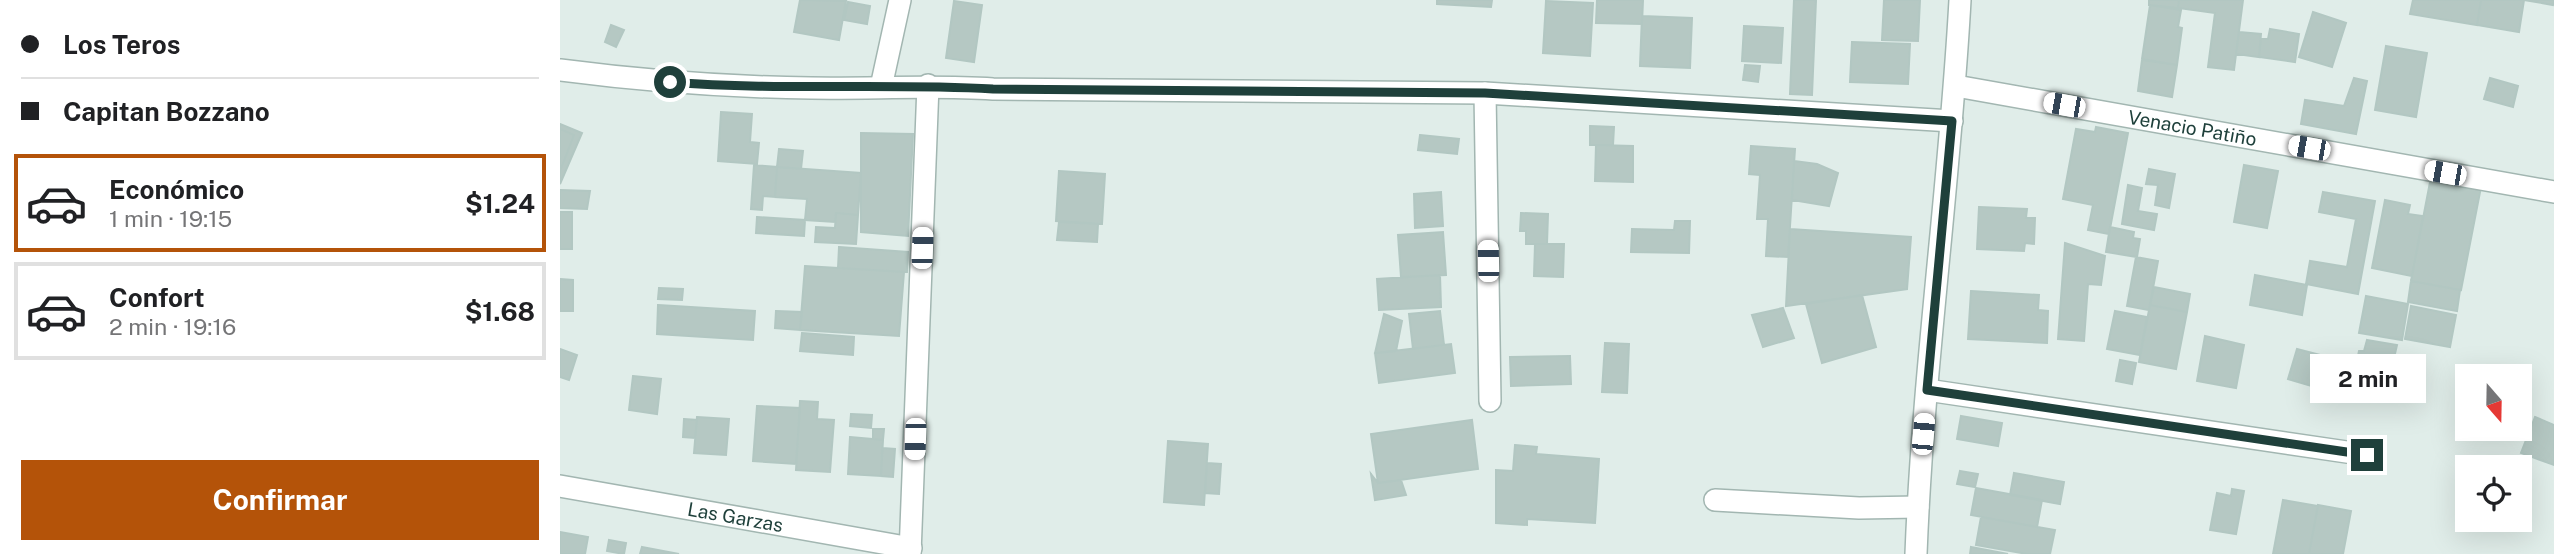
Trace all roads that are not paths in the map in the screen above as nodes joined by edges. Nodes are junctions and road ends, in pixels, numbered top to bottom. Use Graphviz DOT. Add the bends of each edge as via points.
graph roads {
  1 [pos="900,0"];
  2 [pos="1960,0"];
  3 [pos="560,70"];
  4 [pos="928,85"];
  5 [pos="1956,86"];
  6 [pos="881,87"];
  7 [pos="1485,93"];
  8 [pos="1952,121"];
  9 [pos="2554,192"];
  10 [pos="1927,390"];
  11 [pos="1490,401"];
  12 [pos="2367,455"];
  13 [pos="560,486"];
  14 [pos="1715,500"];
  15 [pos="1918,507"];
  16 [pos="910,551"];
  17 [pos="1916,554"];
  1 -- 6 [label="street"];
  2 -- 5 [label="street"];
  3 -- 6 [label="street" via="690,84"];
  4 -- 6 [label="street"];
  4 -- 7 [label="street"];
  4 -- 16 [label="street"];
  5 -- 8 [label="street"];
  5 -- 9 [label="street, Venacio Patiño"];
  7 -- 8 [label="street"];
  7 -- 11 [label="street"];
  8 -- 10 [label="street"];
  10 -- 12 [label="street"];
  10 -- 15 [label="street"];
  13 -- 16 [label="street, Las Garzas"];
  14 -- 15 [label="street"];
  15 -- 17 [label="street"];
}
